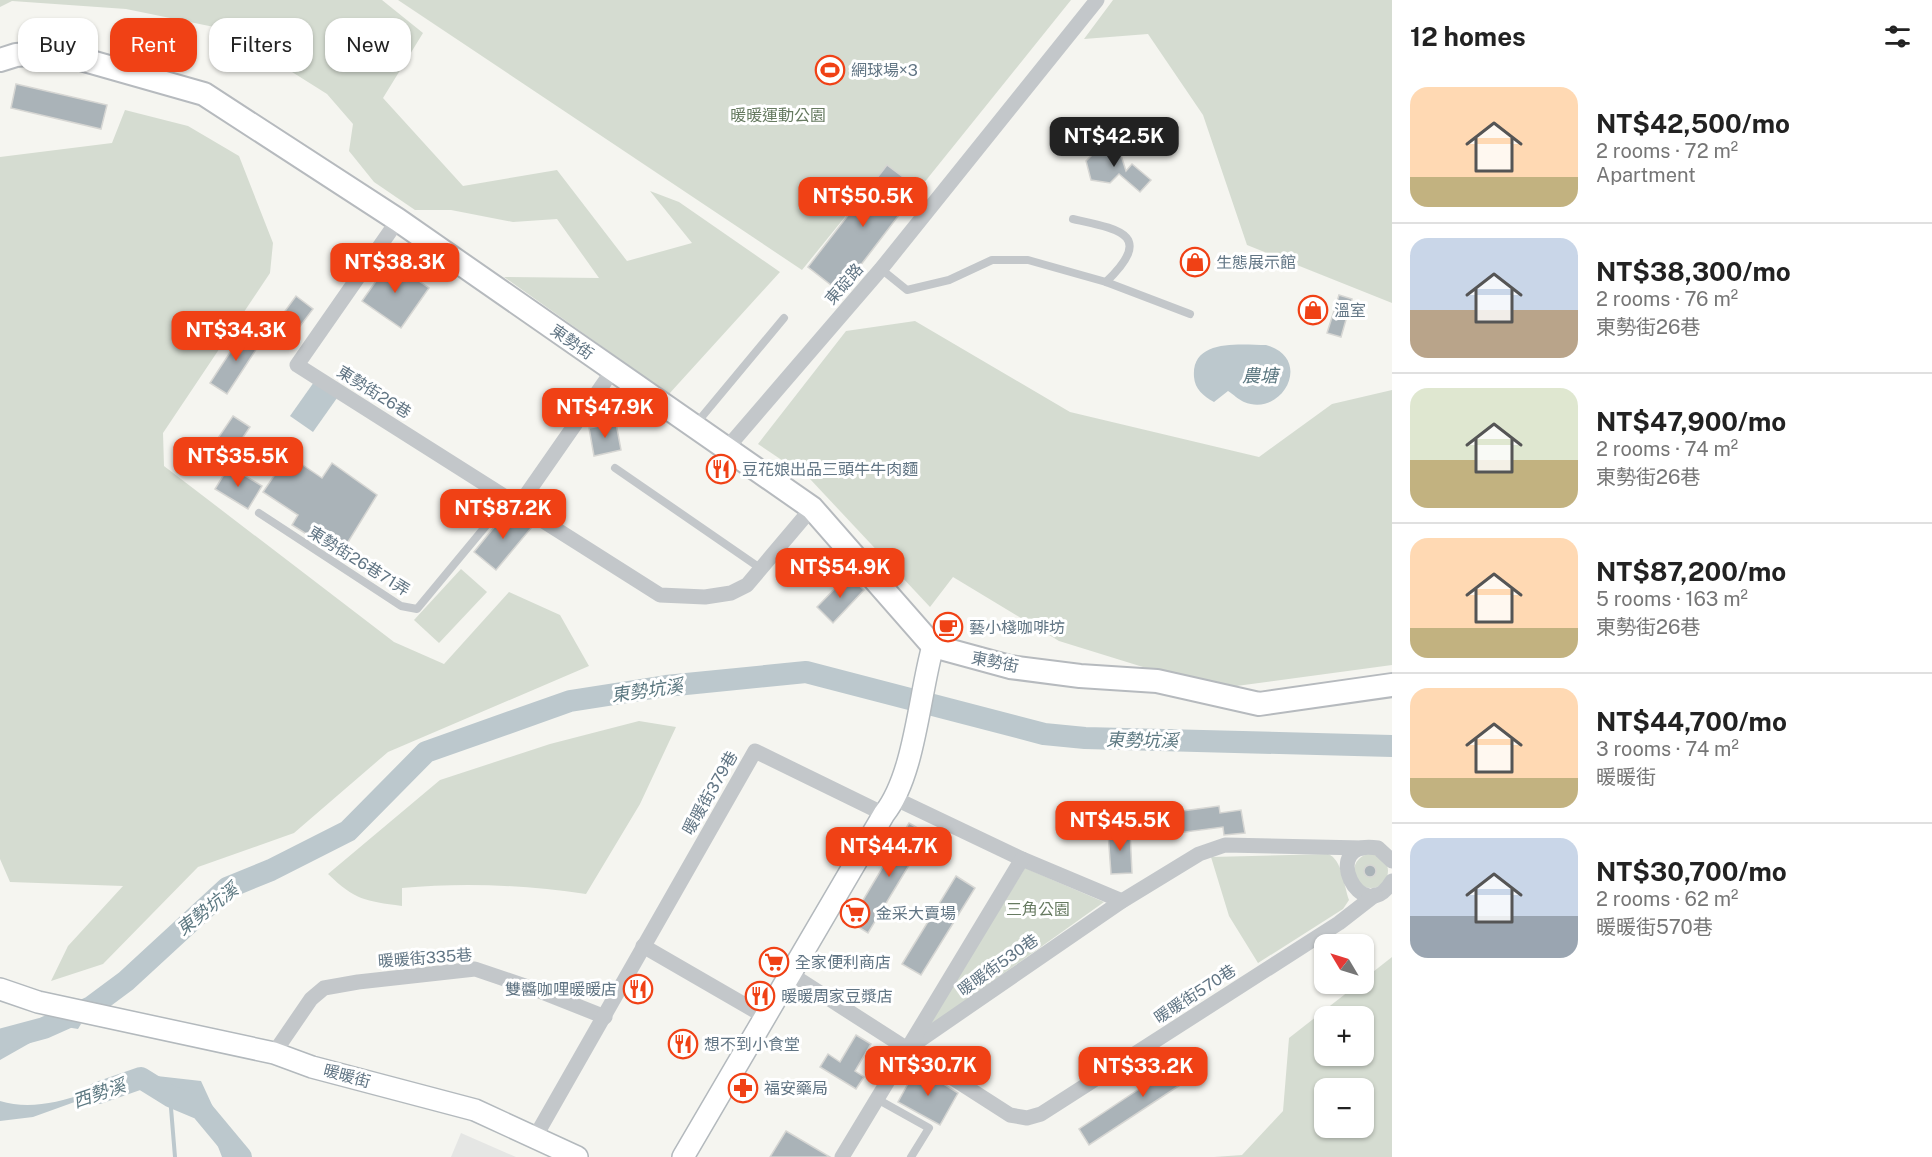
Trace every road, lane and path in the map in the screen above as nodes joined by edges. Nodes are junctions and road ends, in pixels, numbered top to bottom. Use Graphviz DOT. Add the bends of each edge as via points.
graph roads {
  1 [pos="1097,0"];
  2 [pos="0,60"];
  3 [pos="1073,219"];
  4 [pos="398,220"];
  5 [pos="881,269"];
  6 [pos="1106,282"];
  7 [pos="1190,314"];
  8 [pos="783,318"];
  9 [pos="613,370"];
  10 [pos="694,426"];
  11 [pos="727,448"];
  12 [pos="615,468"];
  13 [pos="514,502"];
  14 [pos="812,508"];
  15 [pos="259,513"];
  16 [pos="760,568"];
  17 [pos="930,654"];
  18 [pos="1392,685"];
  19 [pos="890,807"];
  20 [pos="1377,848"];
  21 [pos="1022,859"];
  22 [pos="1392,861"];
  23 [pos="1391,884"];
  24 [pos="1375,895"];
  25 [pos="1122,901"];
  26 [pos="643,946"];
  27 [pos="789,974"];
  28 [pos="0,989"];
  29 [pos="764,1016"];
  30 [pos="605,1017"];
  31 [pos="907,1049"];
  32 [pos="274,1053"];
  33 [pos="877,1099"];
  34 [pos="534,1139"];
  35 [pos="577,1157"];
  36 [pos="683,1157"];
  37 [pos="842,1157"];
  38 [pos="911,1157"];
  1 -- 5 [label="street, 東碇路"];
  2 -- 4 [label="main road, 東勢街" via="56,52 204,94"];
  3 -- 6 [label="lane" via="1118,229 1127,237 1130,248 1125,262"];
  4 -- 9 [label="main road, 東勢街"];
  4 -- 13 [label="street, 東勢街26巷" via="297,364"];
  5 -- 6 [label="lane" via="907,290 949,280 992,260 1028,260"];
  5 -- 11 [label="street, 東碇路"];
  6 -- 7 [label="lane"];
  8 -- 10 [label="lane"];
  9 -- 10 [label="main road, 東勢街"];
  9 -- 13 [label="street"];
  10 -- 11 [label="main road, 東勢街"];
  11 -- 14 [label="main road, 東勢街"];
  12 -- 16 [label="lane"];
  13 -- 15 [label="lane, 東勢街26巷71弄" via="417,609 401,606"];
  13 -- 16 [label="street, 東勢街26巷" via="660,595 705,597 731,593 747,585"];
  14 -- 16 [label="street, 東勢街26巷"];
  14 -- 17 [label="main road, 東勢街"];
  17 -- 18 [label="main road, 東勢街" via="1080,676 1157,681 1259,705"];
  17 -- 19 [label="street" via="912,741"];
  19 -- 21 [label="street"];
  19 -- 26 [label="street, 暖暖街379巷" via="755,752"];
  19 -- 27 [label="street"];
  20 -- 22 [label="street"];
  20 -- 24 [label="street" via="1350,858 1346,873 1353,888"];
  20 -- 25 [label="street, 暖暖街530巷" via="1225,845 1199,854"];
  21 -- 25 [label="street"];
  21 -- 31 [label="street"];
  23 -- 24 [label="street, 暖暖街570巷"];
  24 -- 31 [label="street, 暖暖街570巷" via="1329,930 1034,1116 1010,1115"];
  25 -- 31 [label="street, 暖暖街530巷"];
  26 -- 29 [label="street"];
  26 -- 30 [label="street, 暖暖街379巷"];
  27 -- 29 [label="street"];
  27 -- 31 [label="street, 暖暖街570巷"];
  28 -- 32 [label="street, 暖暖街" via="38,1002"];
  29 -- 36 [label="street"];
  30 -- 32 [label="street, 暖暖街335巷" via="475,969 324,988 311,999"];
  30 -- 34 [label="street, 暖暖街379巷"];
  31 -- 33 [label="street, 暖暖街530巷"];
  32 -- 34 [label="street, 暖暖街" via="312,1067 475,1110"];
  33 -- 37 [label="street, 暖暖街530巷"];
  33 -- 38 [label="lane" via="929,1128"];
  34 -- 35 [label="street, 暖暖街"];
}
